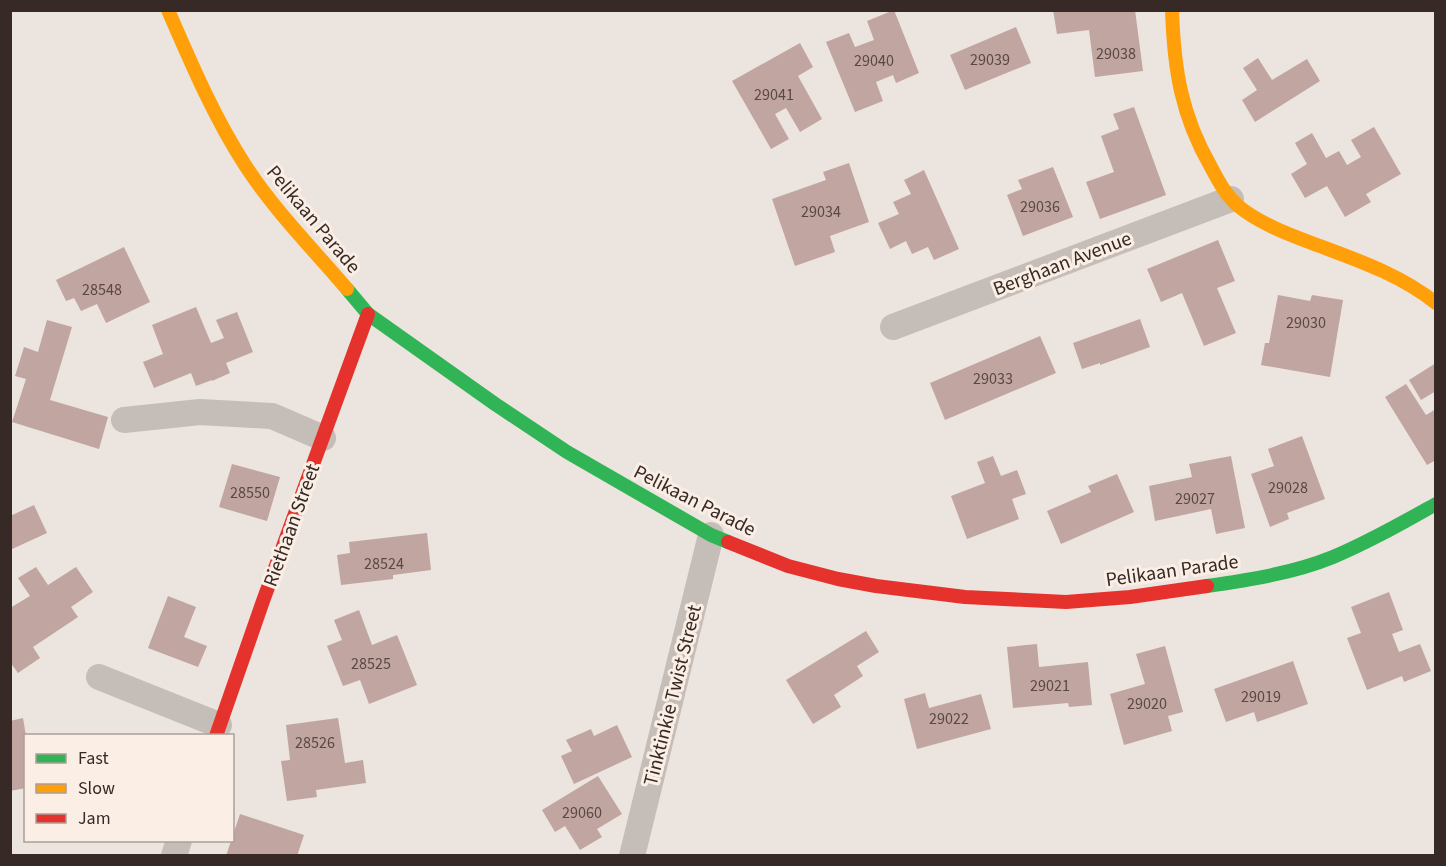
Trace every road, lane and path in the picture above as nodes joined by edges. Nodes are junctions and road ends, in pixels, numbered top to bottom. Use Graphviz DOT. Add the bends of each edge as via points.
graph roads {
  1 [pos="168,10"];
  2 [pos="1172,10"];
  3 [pos="1231,200"];
  4 [pos="1436,303"];
  5 [pos="368,314"];
  6 [pos="893,327"];
  7 [pos="124,420"];
  8 [pos="323,438"];
  9 [pos="1436,504"];
  10 [pos="711,535"];
  11 [pos="99,677"];
  12 [pos="218,730"];
  13 [pos="632,855"];
  1 -- 5 [label="street, Pelikaan Parade" via="197,78 245,165"];
  2 -- 3 [label="street" via="1178,90 1197,146"];
  3 -- 4 [label="street" via="1281,231 1407,280"];
  3 -- 6 [label="street, Berghaan Avenue"];
  5 -- 8 [label="street, Riethaan Street"];
  5 -- 10 [label="street, Pelikaan Parade" via="567,452"];
  7 -- 8 [label="street" via="200,412 272,416"];
  8 -- 12 [label="street, Riethaan Street"];
  9 -- 10 [label="street, Pelikaan Parade" via="1330,558 1273,574 1130,597 1066,602 964,597 838,579 788,566"];
  10 -- 13 [label="street, Tinktinkie Twist Street"];
  11 -- 12 [label="street"];
}
